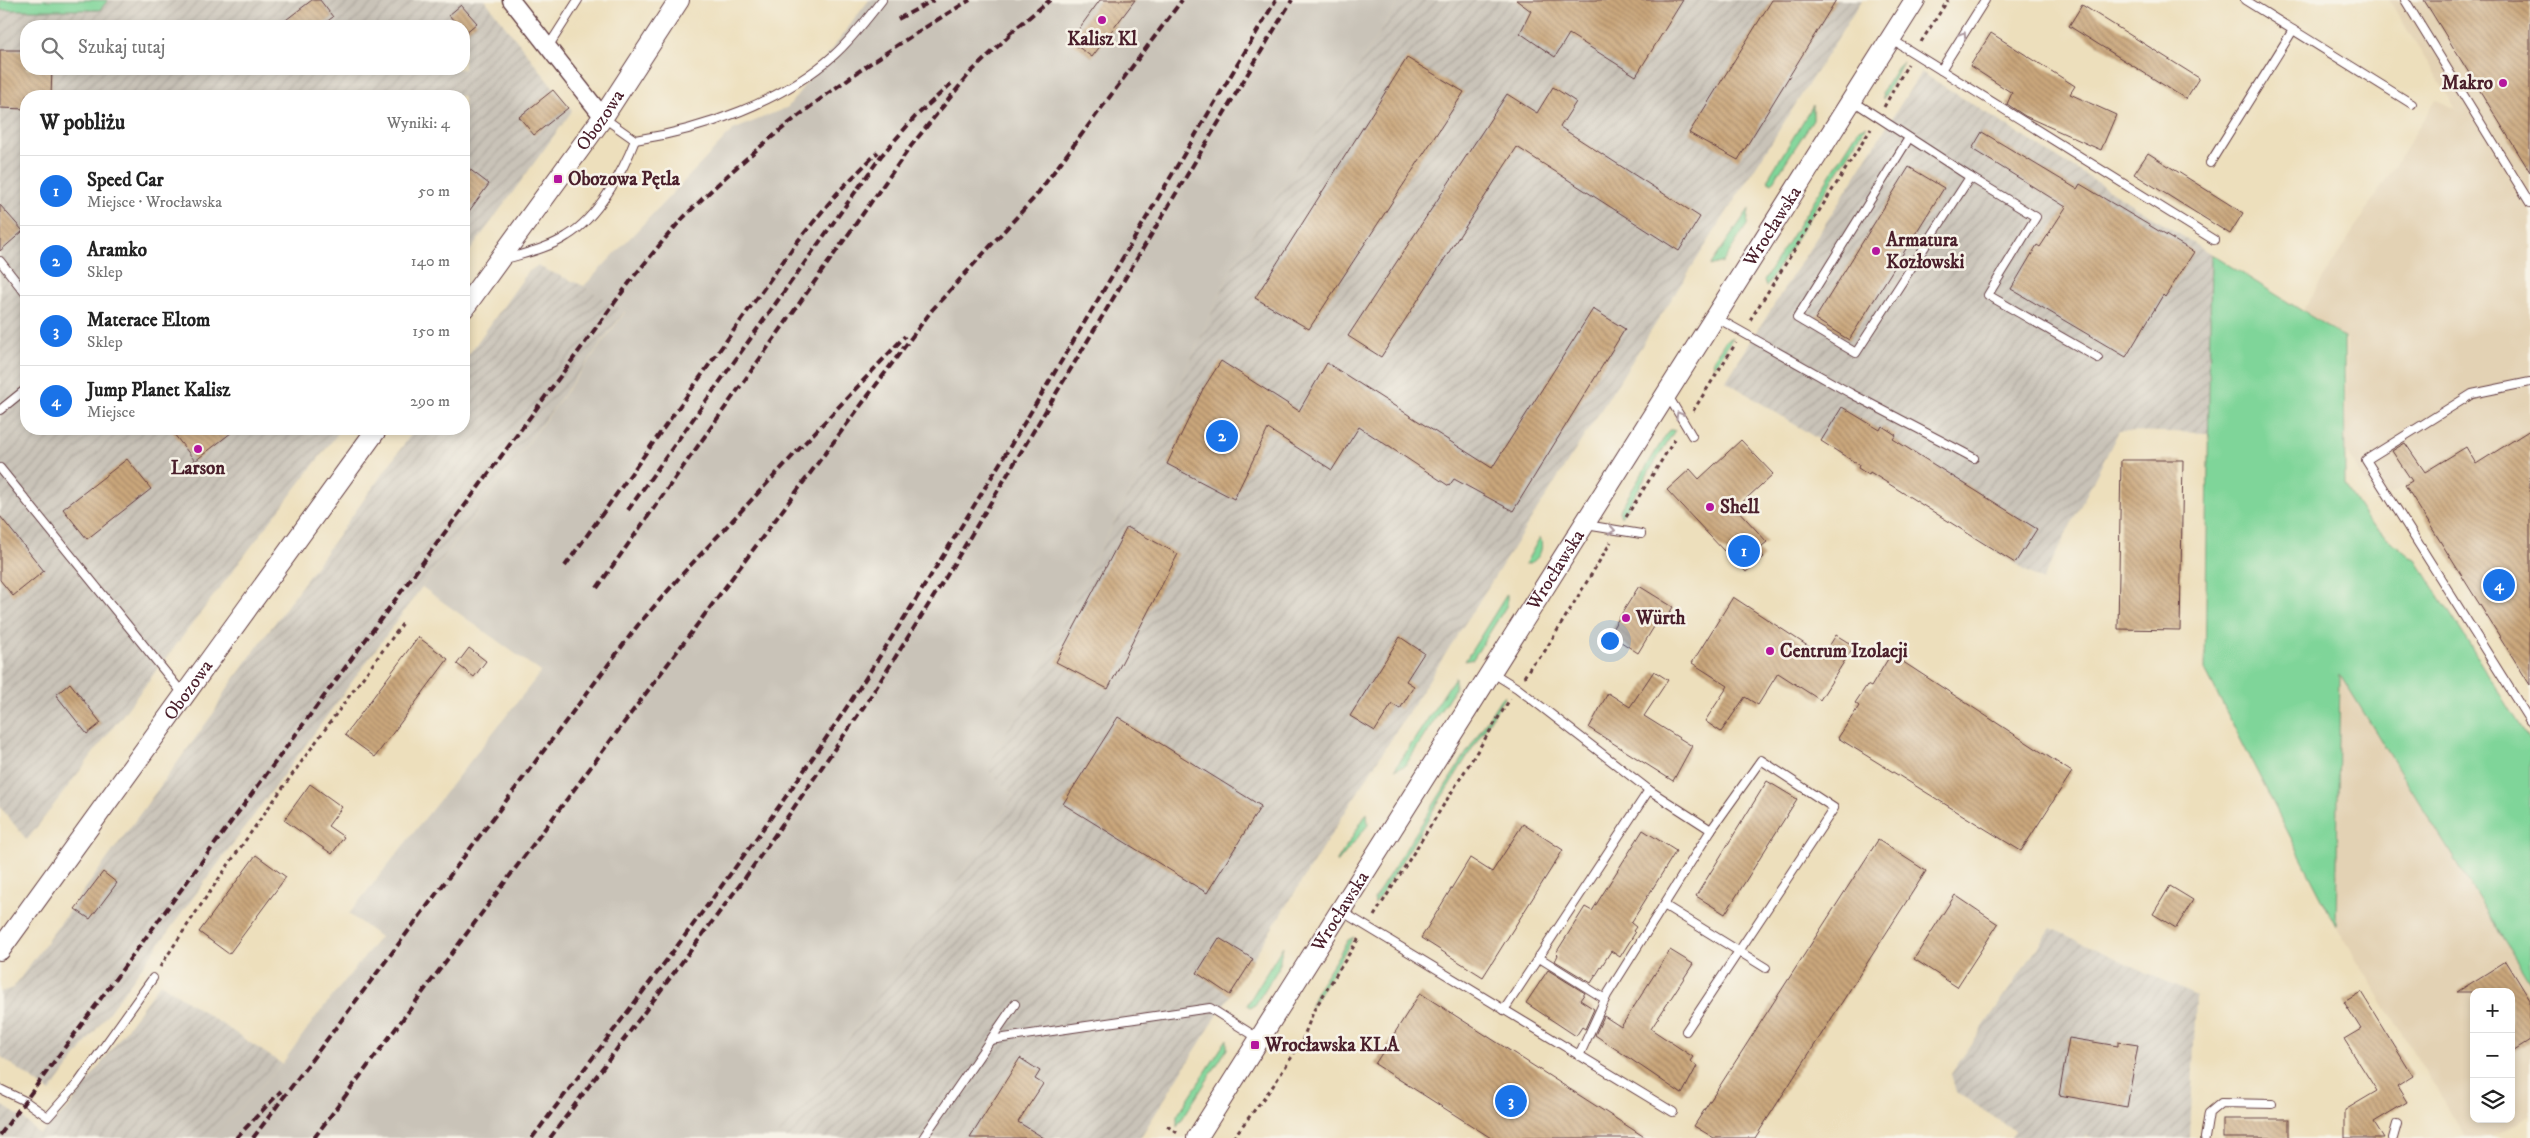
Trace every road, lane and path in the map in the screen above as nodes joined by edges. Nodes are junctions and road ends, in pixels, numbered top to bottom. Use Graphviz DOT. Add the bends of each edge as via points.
graph roads {
  1 [pos="511,0"];
  2 [pos="578,0"];
  3 [pos="679,0"];
  4 [pos="882,0"];
  5 [pos="1915,0"];
  6 [pos="1948,0"];
  7 [pos="1985,0"];
  8 [pos="2245,0"];
  9 [pos="2405,0"];
  10 [pos="2293,30"];
  11 [pos="1890,38"];
  12 [pos="548,46"];
  13 [pos="1914,53"];
  14 [pos="1941,70"];
  15 [pos="1851,100"];
  16 [pos="2412,104"];
  17 [pos="603,117"];
  18 [pos="1878,117"];
  19 [pos="1909,138"];
  20 [pos="635,140"];
  21 [pos="2210,163"];
  22 [pos="1970,177"];
  23 [pos="2530,203"];
  24 [pos="2214,240"];
  25 [pos="0,261"];
  26 [pos="498,262"];
  27 [pos="20,286"];
  28 [pos="470,300"];
  29 [pos="1715,317"];
  30 [pos="1743,332"];
  31 [pos="2098,358"];
  32 [pos="2530,382"];
  33 [pos="1667,393"];
  34 [pos="20,394"];
  35 [pos="0,410"];
  36 [pos="1685,424"];
  37 [pos="373,435"];
  38 [pos="1692,436"];
  39 [pos="1974,458"];
  40 [pos="0,468"];
  41 [pos="1584,525"];
  42 [pos="1618,531"];
  43 [pos="1641,534"];
  44 [pos="403,623"];
  45 [pos="1491,672"];
  46 [pos="1517,688"];
  47 [pos="184,694"];
  48 [pos="2530,721"];
  49 [pos="1649,790"];
  50 [pos="1711,830"];
  51 [pos="1664,905"];
  52 [pos="1341,910"];
  53 [pos="1367,927"];
  54 [pos="0,950"];
  55 [pos="1739,952"];
  56 [pos="1538,957"];
  57 [pos="1766,968"];
  58 [pos="153,978"];
  59 [pos="1605,999"];
  60 [pos="1015,1004"];
  61 [pos="1504,1010"];
  62 [pos="1686,1031"];
  63 [pos="1260,1039"];
  64 [pos="990,1040"];
  65 [pos="1579,1056"];
  66 [pos="0,1089"];
  67 [pos="2272,1104"];
  68 [pos="1673,1112"];
  69 [pos="2397,1124"];
  70 [pos="923,1138"];
  71 [pos="1197,1138"];
  72 [pos="1233,1138"];
  73 [pos="2204,1138"];
  74 [pos="2393,1138"];
  1 -- 12 [label="street"];
  2 -- 12 [label="lane"];
  3 -- 17 [label="street, Obozowa"];
  4 -- 20 [label="lane" via="835,54 787,87 715,120"];
  5 -- 11 [label="street, Wrocławska"];
  6 -- 13 [label="path"];
  14 -- 7 [label="lane, one-way"];
  8 -- 10 [label="lane"];
  9 -- 23 [label="lane"];
  10 -- 16 [label="lane"];
  10 -- 21 [label="lane"];
  11 -- 13 [label="lane"];
  11 -- 15 [label="street, Wrocławska"];
  12 -- 17 [label="street"];
  13 -- 14 [label="lane"];
  13 -- 18 [label="path"];
  14 -- 24 [label="lane"];
  15 -- 18 [label="lane"];
  15 -- 29 [label="street, Wrocławska"];
  17 -- 20 [label="lane"];
  17 -- 26 [label="street, Obozowa"];
  18 -- 19 [label="lane"];
  18 -- 30 [label="path"];
  19 -- 22 [label="lane"];
  19 -- 22 [label="lane" via="1797,318 1856,353"];
  20 -- 26 [label="lane" via="618,177 578,229 553,244"];
  22 -- 31 [label="lane" via="2036,216 1988,295"];
  25 -- 27 [label="lane"];
  26 -- 28 [label="street, Obozowa"];
  29 -- 30 [label="lane"];
  29 -- 33 [label="street, Wrocławska"];
  30 -- 36 [label="path"];
  30 -- 39 [label="lane"];
  32 -- 48 [label="lane" via="2472,394 2366,460"];
  36 -- 33 [label="lane, one-way"];
  33 -- 41 [label="street, Wrocławska"];
  34 -- 35 [label="lane"];
  36 -- 38 [label="lane"];
  36 -- 42 [label="path"];
  37 -- 47 [label="street, Obozowa"];
  40 -- 47 [label="lane"];
  41 -- 42 [label="lane, one-way"];
  41 -- 45 [label="street, Wrocławska"];
  42 -- 43 [label="lane"];
  42 -- 46 [label="path" via="1543,654"];
  44 -- 58 [label="path" via="290,777"];
  45 -- 46 [label="lane"];
  45 -- 52 [label="street, Wrocławska"];
  46 -- 49 [label="lane"];
  46 -- 53 [label="path"];
  47 -- 54 [label="street, Obozowa"];
  49 -- 50 [label="lane"];
  49 -- 56 [label="lane"];
  50 -- 51 [label="lane"];
  50 -- 55 [label="lane" via="1761,760 1834,808"];
  51 -- 55 [label="lane"];
  51 -- 59 [label="lane"];
  52 -- 53 [label="lane"];
  52 -- 63 [label="street, Wrocławska"];
  53 -- 61 [label="lane"];
  53 -- 72 [label="path" via="1314,1010 1302,1041"];
  55 -- 57 [label="lane"];
  55 -- 62 [label="lane"];
  56 -- 59 [label="lane"];
  56 -- 61 [label="lane"];
  58 -- 66 [label="lane" via="78,1084 48,1117"];
  59 -- 65 [label="lane"];
  60 -- 64 [label="lane"];
  61 -- 65 [label="lane"];
  63 -- 64 [label="lane" via="1210,1008"];
  63 -- 71 [label="street, Wrocławska"];
  64 -- 70 [label="lane"];
  65 -- 68 [label="lane"];
  67 -- 73 [label="lane" via="2221,1103 2210,1113"];
  69 -- 74 [label="lane"];
}
